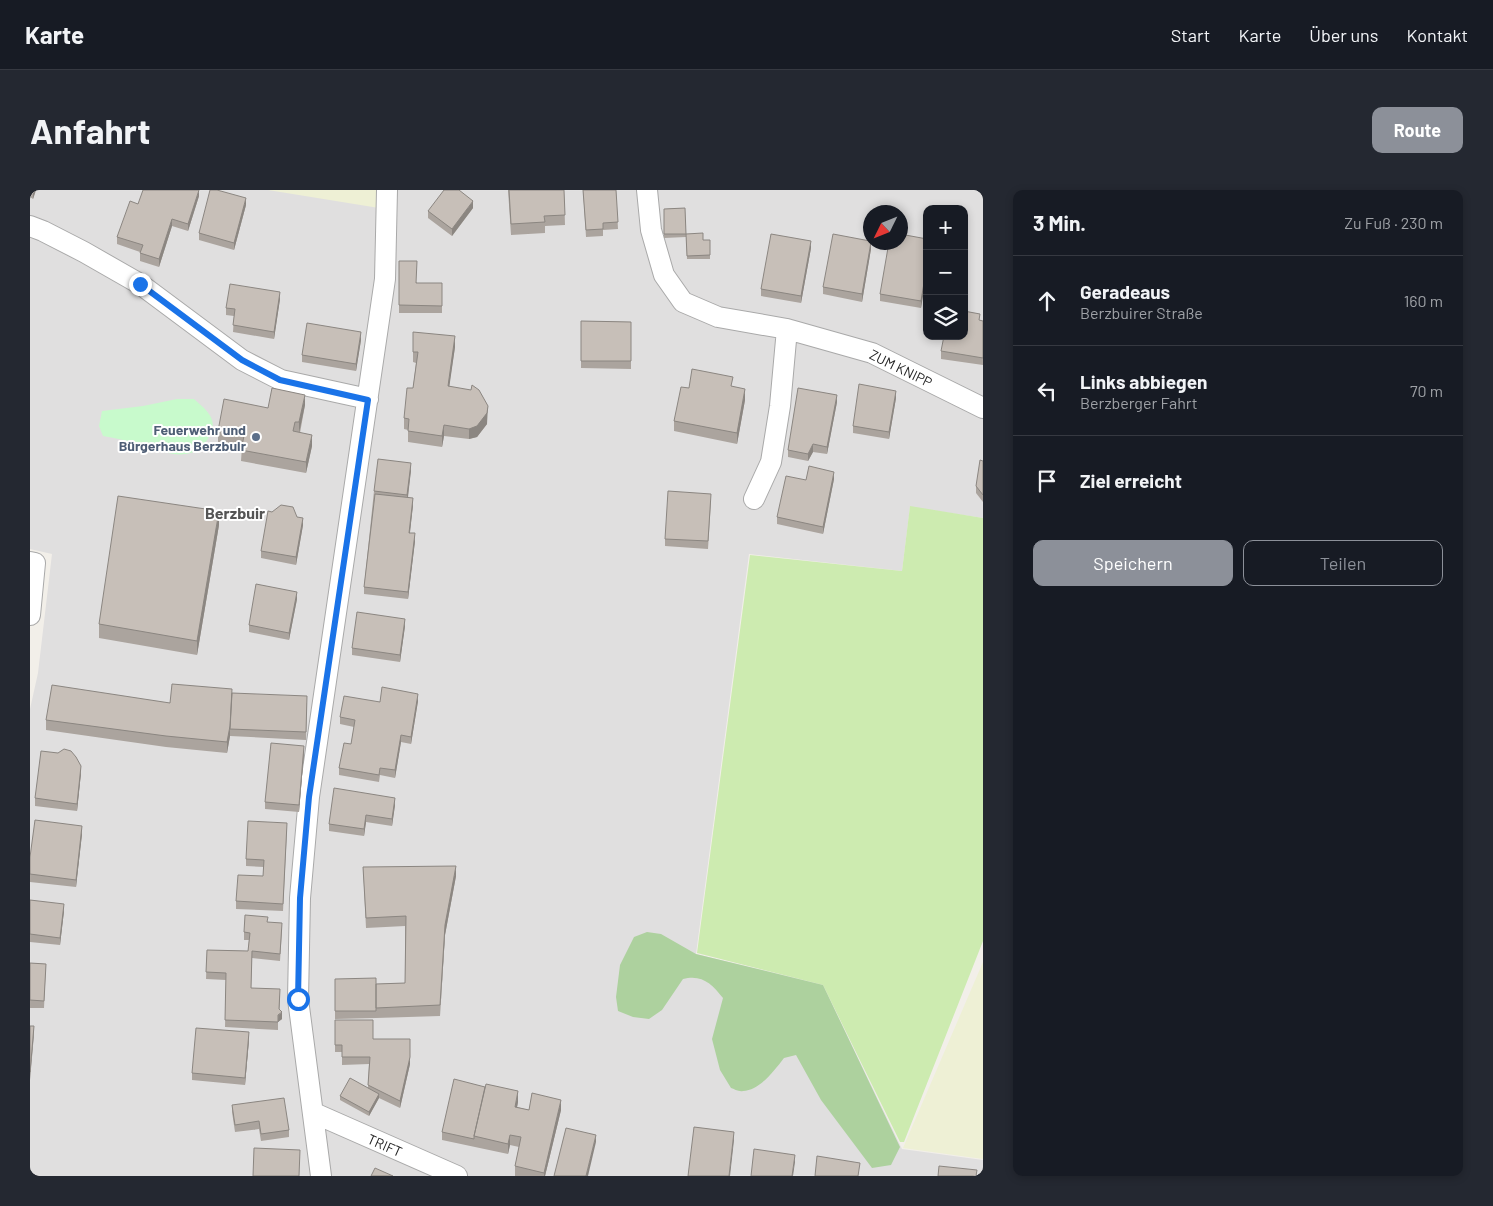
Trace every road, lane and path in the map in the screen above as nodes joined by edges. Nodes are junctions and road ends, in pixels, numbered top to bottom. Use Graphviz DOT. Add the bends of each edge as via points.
graph roads {
  1 [pos="387,190"];
  2 [pos="647,190"];
  3 [pos="30,226"];
  4 [pos="787,329"];
  5 [pos="368,400"];
  6 [pos="983,408"];
  7 [pos="754,500"];
  8 [pos="33,563"];
  9 [pos="30,615"];
  10 [pos="314,1113"];
  11 [pos="321,1176"];
  12 [pos="457,1176"];
  1 -- 5 [label="street" via="385,279"];
  2 -- 4 [label="street, ZUM KNIPP" via="651,230 664,275 683,302 718,317"];
  3 -- 5 [label="street" via="140,284 242,360 280,380"];
  4 -- 6 [label="street, ZUM KNIPP" via="872,352"];
  4 -- 7 [label="street" via="771,462"];
  5 -- 10 [label="street" via="309,797 300,898 298,999"];
  8 -- 9 [label="street"];
  10 -- 11 [label="street"];
  10 -- 12 [label="street, TRIFT"];
}
